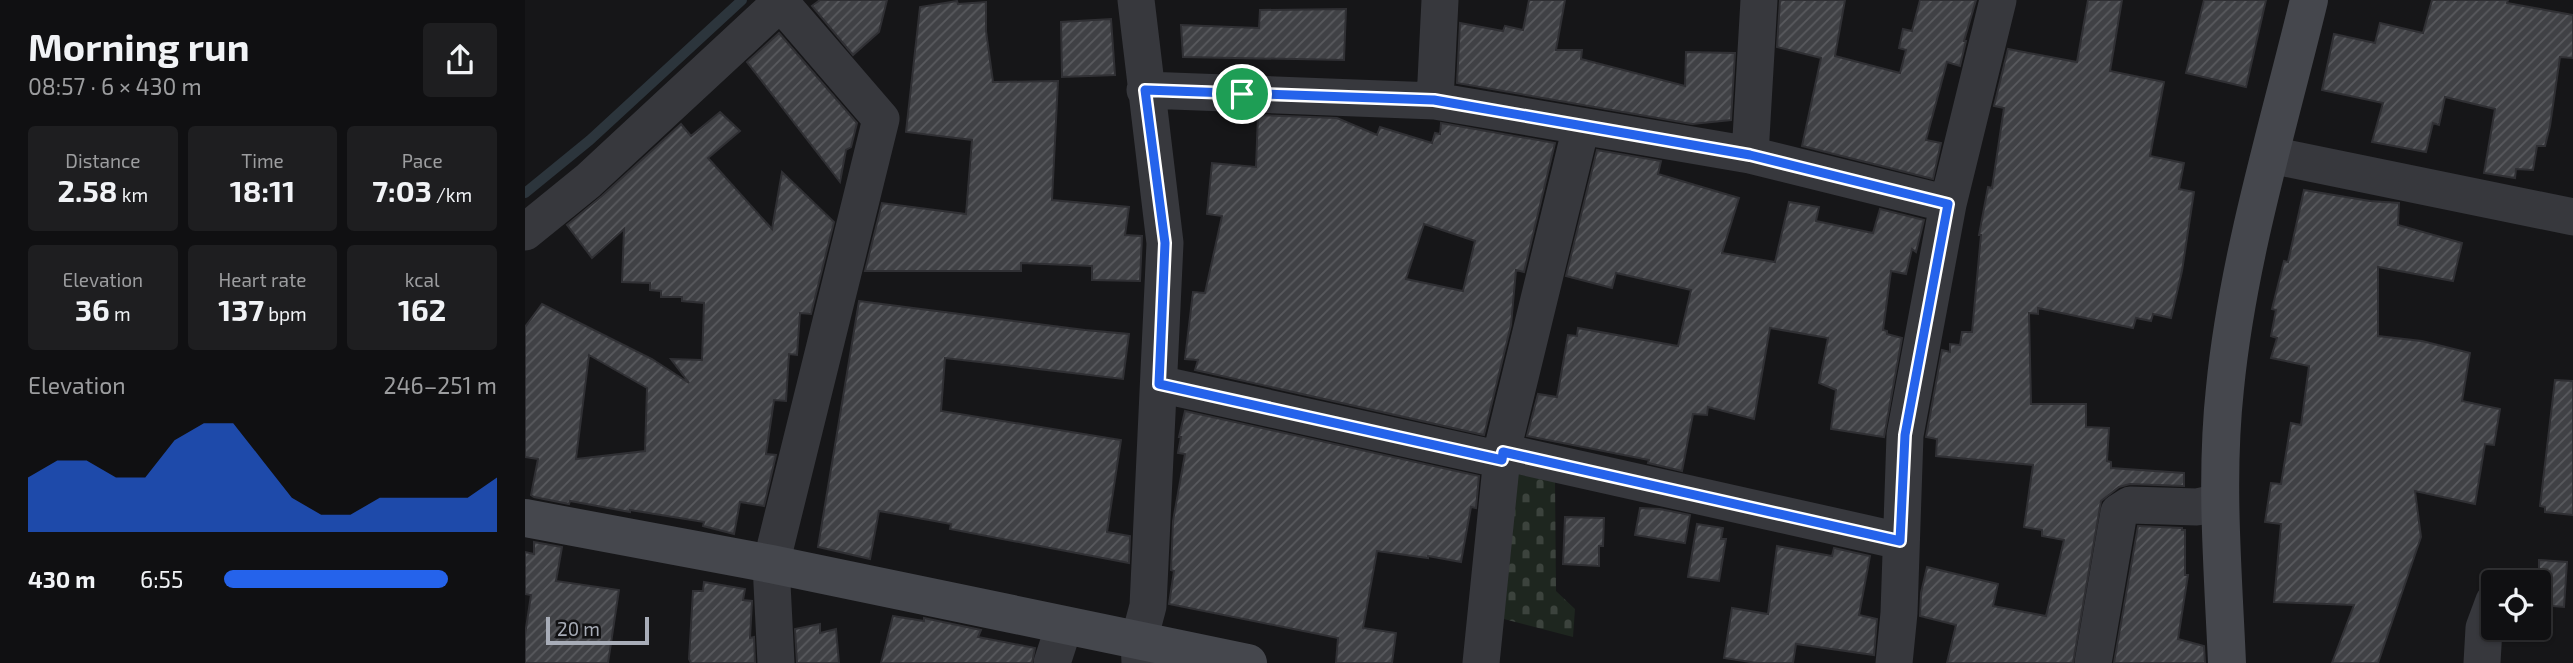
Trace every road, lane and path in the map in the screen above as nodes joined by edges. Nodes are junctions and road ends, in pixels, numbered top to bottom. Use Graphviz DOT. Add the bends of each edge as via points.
graph roads {
  1 [pos="1136,0"];
  2 [pos="1440,0"];
  3 [pos="1759,0"];
  4 [pos="1997,0"];
  5 [pos="2309,0"];
  6 [pos="782,1"];
  7 [pos="1145,90"];
  8 [pos="1434,100"];
  9 [pos="1581,127"];
  10 [pos="1750,155"];
  11 [pos="2271,155"];
  12 [pos="1948,204"];
  13 [pos="2573,217"];
  14 [pos="525,232"];
  15 [pos="1159,384"];
  16 [pos="1502,456"];
  17 [pos="2219,502"];
  18 [pos="525,518"];
  19 [pos="1900,541"];
  20 [pos="771,565"];
  21 [pos="1064,626"];
  22 [pos="2483,640"];
  23 [pos="1140,652"];
  24 [pos="776,663"];
  25 [pos="1052,663"];
  26 [pos="1248,663"];
  27 [pos="1481,663"];
  28 [pos="1894,663"];
  29 [pos="2093,663"];
  30 [pos="2227,663"];
  31 [pos="2482,663"];
  1 -- 7 [label="street"];
  2 -- 8 [label="street"];
  3 -- 10 [label="street"];
  4 -- 12 [label="street"];
  5 -- 11 [label="street"];
  6 -- 14 [label="street" via="588,181"];
  6 -- 20 [label="street" via="881,119"];
  7 -- 8 [label="street"];
  7 -- 15 [label="street" via="1165,243"];
  8 -- 9 [label="street"];
  9 -- 10 [label="street"];
  9 -- 16 [label="street"];
  10 -- 12 [label="street"];
  11 -- 13 [label="street"];
  11 -- 17 [label="street" via="2238,293 2224,389"];
  12 -- 19 [label="street" via="1905,435"];
  15 -- 16 [label="street"];
  15 -- 23 [label="street" via="1148,606"];
  16 -- 19 [label="street"];
  16 -- 27 [label="street"];
  17 -- 29 [label="street" via="2197,507 2130,505 2119,512"];
  17 -- 30 [label="street"];
  18 -- 20 [label="street"];
  19 -- 28 [label="street"];
  20 -- 21 [label="street"];
  20 -- 24 [label="street"];
  21 -- 23 [label="street"];
  21 -- 25 [label="street"];
  22 -- 31 [label="street"];
  23 -- 26 [label="street"];
}
